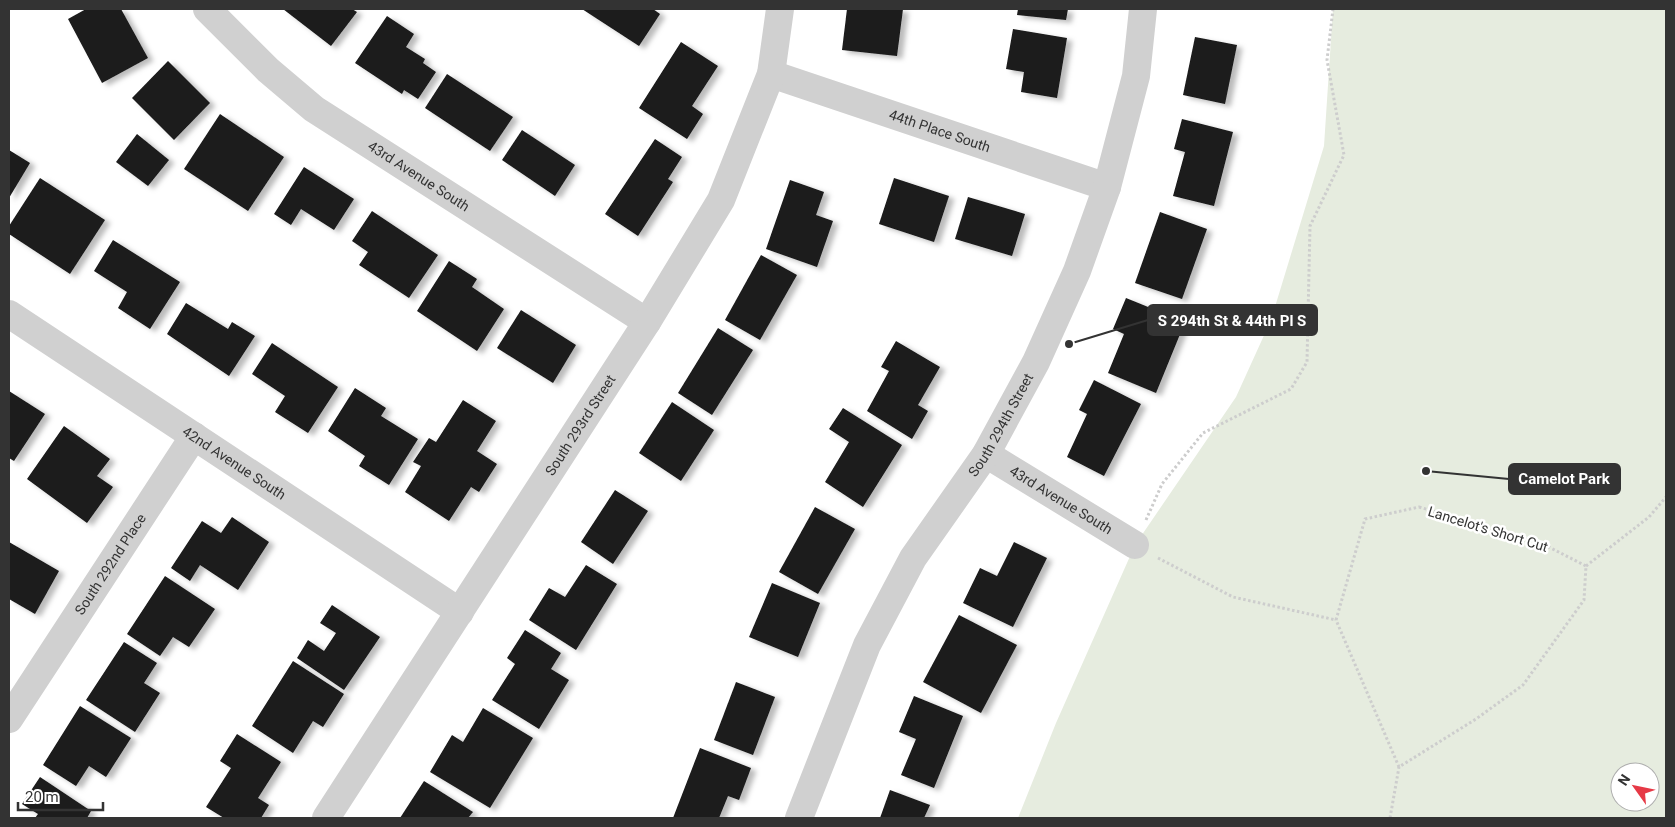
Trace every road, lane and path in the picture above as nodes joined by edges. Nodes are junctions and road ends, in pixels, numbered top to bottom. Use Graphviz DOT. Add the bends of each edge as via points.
graph roads {
  1 [pos="208,9"];
  2 [pos="780,9"];
  3 [pos="1143,9"];
  4 [pos="1333,9"];
  5 [pos="771,74"];
  6 [pos="1107,187"];
  7 [pos="9,314"];
  8 [pos="647,322"];
  9 [pos="194,436"];
  10 [pos="986,454"];
  11 [pos="1666,497"];
  12 [pos="1135,545"];
  13 [pos="1586,566"];
  14 [pos="460,612"];
  15 [pos="1336,620"];
  16 [pos="17,688"];
  17 [pos="9,719"];
  18 [pos="1399,767"];
  19 [pos="326,818"];
  20 [pos="798,818"];
  21 [pos="1390,818"];
  1 -- 8 [label="street, 43rd Avenue South" via="268,70 314,109"];
  2 -- 5 [label="street, South 293rd Street"];
  3 -- 6 [label="street, South 294th Street" via="1136,76"];
  4 -- 12 [label="path" via="1326,60 1344,155 1310,226 1307,362 1291,389 1203,434 1162,484"];
  5 -- 6 [label="street, 44th Place South"];
  5 -- 8 [label="street, South 293rd Street" via="721,200"];
  6 -- 10 [label="street, South 294th Street" via="1077,271 1046,340"];
  7 -- 9 [label="street, 42nd Avenue South"];
  8 -- 14 [label="street, South 293rd Street"];
  9 -- 14 [label="street, 42nd Avenue South"];
  9 -- 16 [label="street, South 292nd Place"];
  10 -- 12 [label="street, 43rd Avenue South"];
  10 -- 20 [label="street, South 294th Street" via="913,558 867,645"];
  11 -- 13 [label="path" via="1649,517"];
  12 -- 15 [label="path" via="1233,597"];
  13 -- 15 [label="path, Lancelot's Short Cut" via="1541,543 1419,507 1365,519"];
  13 -- 18 [label="path" via="1584,600 1522,685 1476,719"];
  14 -- 19 [label="street, South 293rd Street"];
  15 -- 18 [label="path"];
  16 -- 17 [label="street, South 292nd Place"];
  18 -- 21 [label="path"];
}
